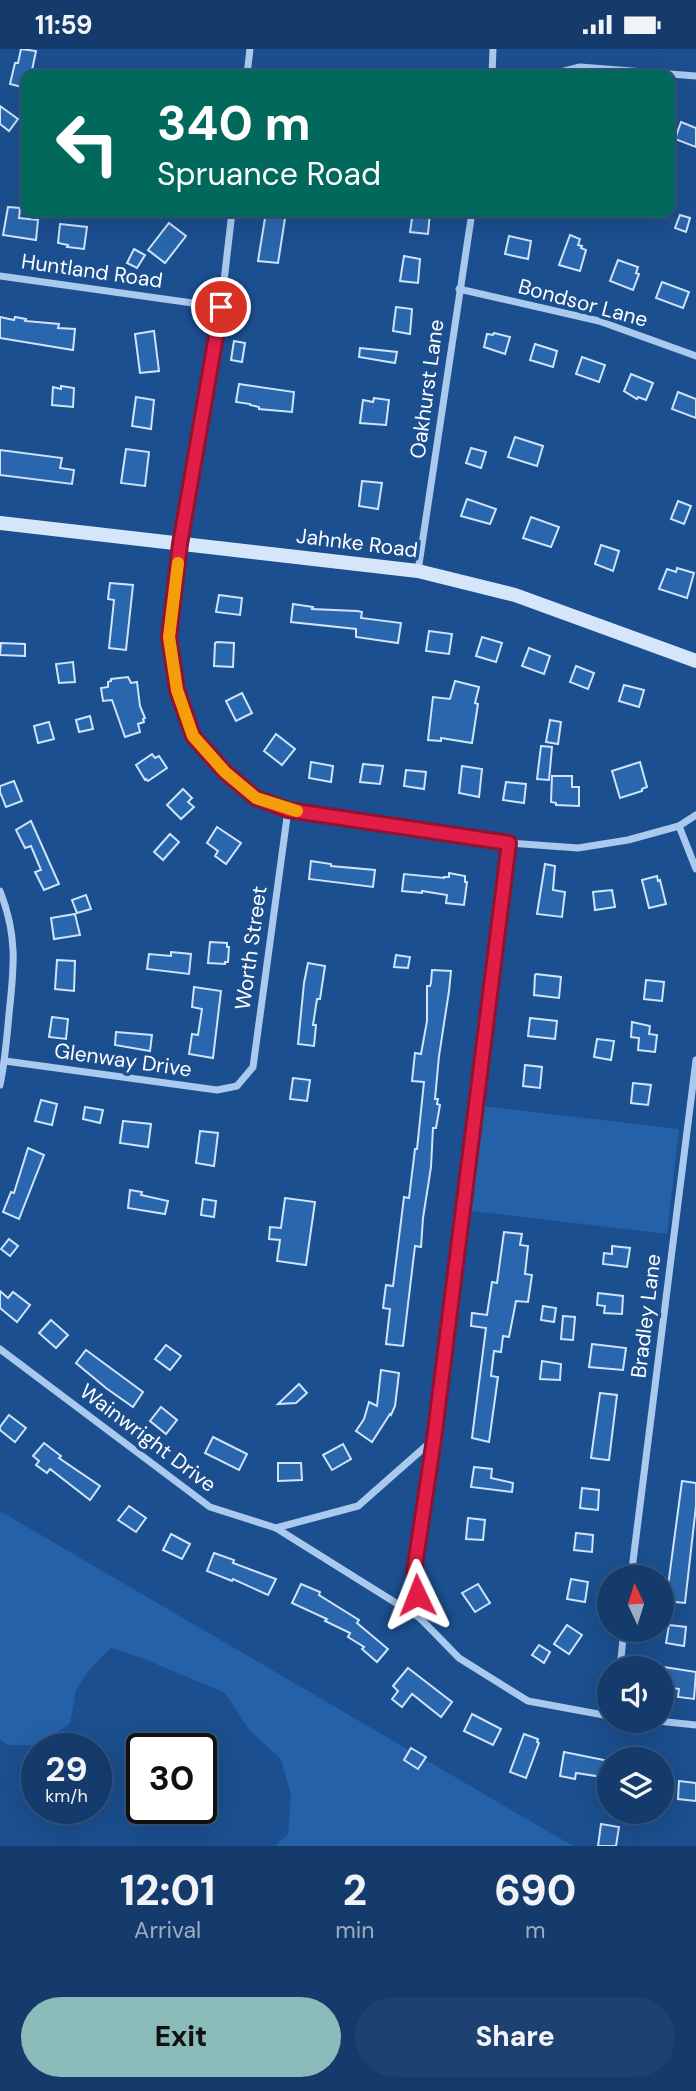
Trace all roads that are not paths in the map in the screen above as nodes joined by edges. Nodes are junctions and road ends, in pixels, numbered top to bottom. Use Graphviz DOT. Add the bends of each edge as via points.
graph roads {
  1 [pos="250,49"];
  2 [pos="493,49"];
  3 [pos="248,70"];
  4 [pos="492,70"];
  5 [pos="568,70"];
  6 [pos="619,70"];
  7 [pos="675,74"];
  8 [pos="696,76"];
  9 [pos="231,217"];
  10 [pos="471,217"];
  11 [pos="0,275"];
  12 [pos="459,289"];
  13 [pos="221,307"];
  14 [pos="696,356"];
  15 [pos="0,523"];
  16 [pos="180,544"];
  17 [pos="418,571"];
  18 [pos="696,661"];
  19 [pos="288,810"];
  20 [pos="696,815"];
  21 [pos="679,826"];
  22 [pos="509,843"];
  23 [pos="696,869"];
  24 [pos="0,891"];
  25 [pos="696,1060"];
  26 [pos="5,1061"];
  27 [pos="0,1085"];
  28 [pos="237,1086"];
  29 [pos="0,1349"];
  30 [pos="434,1439"];
  31 [pos="276,1528"];
  32 [pos="633,1565"];
  33 [pos="419,1618"];
  34 [pos="597,1714"];
  35 [pos="674,1723"];
  36 [pos="696,1725"];
  1 -- 3 [label="street"];
  2 -- 4 [label="street"];
  5 -- 6 [label="street"];
  7 -- 8 [label="street"];
  9 -- 13 [label="street"];
  10 -- 12 [label="street, Oakhurst Lane"];
  11 -- 13 [label="street, Huntland Road"];
  12 -- 14 [label="street, Bondsor Lane" via="599,321"];
  12 -- 17 [label="street, Oakhurst Lane"];
  13 -- 16 [label="street"];
  15 -- 16 [label="main road, Jahnke Road"];
  16 -- 17 [label="main road, Jahnke Road"];
  16 -- 19 [label="street" via="169,637 177,690 193,736 256,798"];
  17 -- 18 [label="main road, Jahnke Road" via="515,595"];
  19 -- 22 [label="street"];
  19 -- 28 [label="street, Worth Street" via="253,1067"];
  20 -- 21 [label="street"];
  21 -- 22 [label="street" via="579,848"];
  21 -- 23 [label="street"];
  22 -- 30 [label="street"];
  24 -- 26 [label="street" via="15,957"];
  25 -- 32 [label="street, Bradley Lane"];
  26 -- 27 [label="street"];
  26 -- 28 [label="street, Glenway Drive" via="217,1090"];
  29 -- 31 [label="street, Wainwright Drive" via="210,1507"];
  30 -- 31 [label="street" via="358,1506"];
  30 -- 33 [label="street" via="414,1572"];
  31 -- 33 [label="street, Wainwright Drive"];
  33 -- 34 [label="street, Wainwright Drive" via="459,1658 528,1701"];
  35 -- 36 [label="street"];
}
